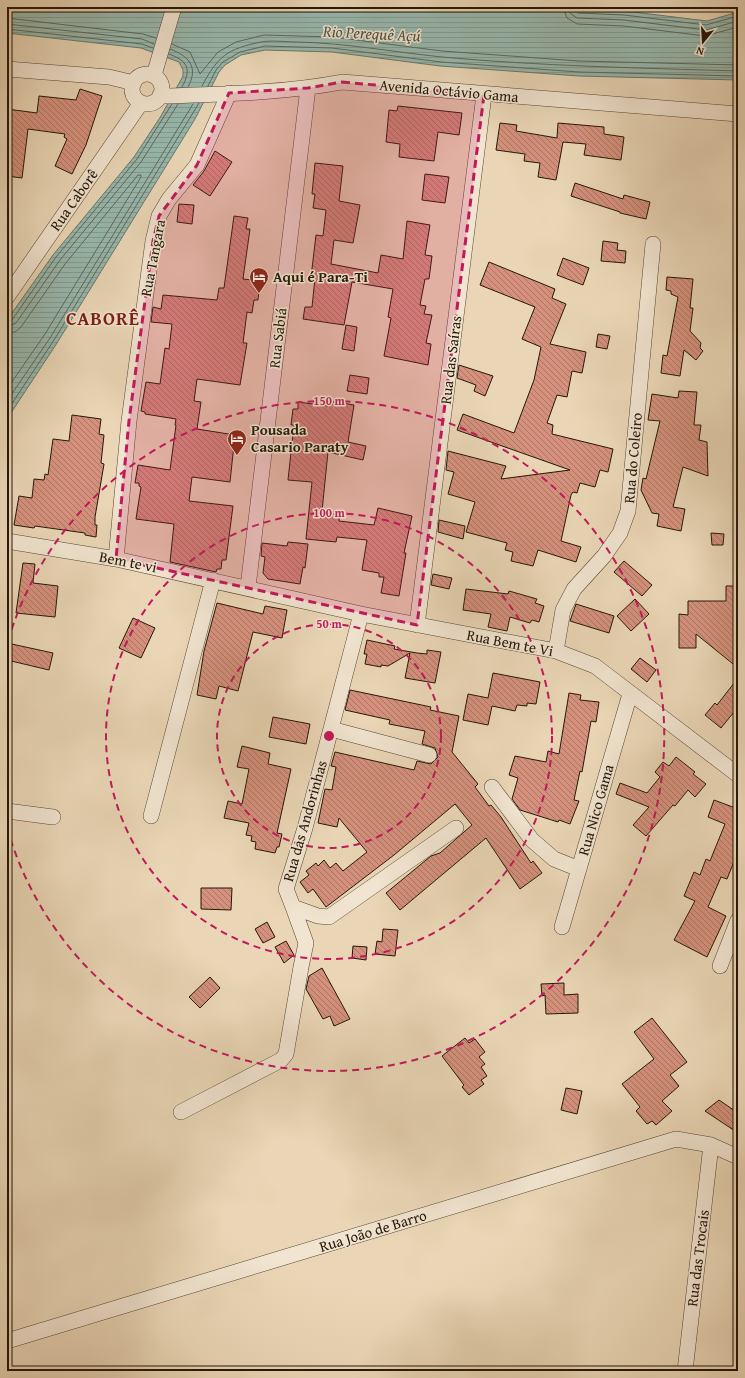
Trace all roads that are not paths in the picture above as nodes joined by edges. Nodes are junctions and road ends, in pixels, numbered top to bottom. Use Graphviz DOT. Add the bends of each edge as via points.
graph roads {
  1 [pos="174,7"];
  2 [pos="7,68"];
  3 [pos="155,70"];
  4 [pos="134,82"];
  5 [pos="308,88"];
  6 [pos="224,94"];
  7 [pos="163,95"];
  8 [pos="484,95"];
  9 [pos="141,103"];
  10 [pos="738,114"];
  11 [pos="653,244"];
  12 [pos="7,297"];
  13 [pos="7,541"];
  14 [pos="116,559"];
  15 [pos="213,580"];
  16 [pos="248,587"];
  17 [pos="361,614"];
  18 [pos="417,625"];
  19 [pos="556,651"];
  20 [pos="630,694"];
  21 [pos="331,729"];
  22 [pos="430,755"];
  23 [pos="738,775"];
  24 [pos="492,787"];
  25 [pos="7,811"];
  26 [pos="151,816"];
  27 [pos="52,817"];
  28 [pos="456,828"];
  29 [pos="579,869"];
  30 [pos="293,907"];
  31 [pos="738,920"];
  32 [pos="562,927"];
  33 [pos="720,966"];
  34 [pos="181,1112"];
  35 [pos="711,1146"];
  36 [pos="738,1157"];
  37 [pos="7,1341"];
  38 [pos="685,1371"];
  1 -- 3 [label="street"];
  2 -- 4 [label="street" via="110,77"];
  3 -- 4 [label="street" via="140,76"];
  3 -- 7 [label="street" via="161,80"];
  4 -- 9 [label="street" via="134,98"];
  5 -- 6 [label="street, Avenida Octávio Gama"];
  5 -- 8 [label="street, Avenida Octávio Gama" via="342,82"];
  5 -- 16 [label="street, Rua Sabiá"];
  6 -- 7 [label="street, Avenida Octávio Gama"];
  6 -- 14 [label="street, Rua Tangara" via="197,165 169,198 159,216 153,241 129,421"];
  7 -- 9 [label="street" via="148,104"];
  8 -- 10 [label="street, Avenida Octávio Gama"];
  8 -- 18 [label="street, Rua das Saíras"];
  9 -- 12 [label="street, Rua Caborê"];
  11 -- 19 [label="street, Rua do Coleiro" via="628,511 620,533 604,556 574,589 563,610"];
  13 -- 14 [label="street, Bem te vi"];
  14 -- 15 [label="street, Bem te vi"];
  15 -- 16 [label="street, Bem te vi"];
  15 -- 26 [label="street"];
  16 -- 17 [label="street, Rua Bem te Vi"];
  17 -- 18 [label="street, Rua Bem te Vi"];
  17 -- 21 [label="street, Rua das Andorinhas"];
  18 -- 19 [label="street, Rua Bem te Vi"];
  19 -- 20 [label="street, Rua Bem te Vi" via="595,666"];
  20 -- 23 [label="street, Rua Bem te Vi"];
  20 -- 29 [label="street, Rua Nico Gama"];
  21 -- 22 [label="street"];
  21 -- 30 [label="street, Rua das Andorinhas" via="286,889"];
  24 -- 29 [label="street" via="532,840 554,859"];
  25 -- 27 [label="street"];
  28 -- 30 [label="street" via="329,917"];
  29 -- 32 [label="street, Rua Nico Gama"];
  30 -- 34 [label="street" via="306,948 300,967 286,1054 281,1060"];
  31 -- 33 [label="street"];
  35 -- 36 [label="street, Rua João de Barro"];
  35 -- 37 [label="street, Rua João de Barro" via="676,1139"];
  35 -- 38 [label="street, Rua das Trocais"];
}
